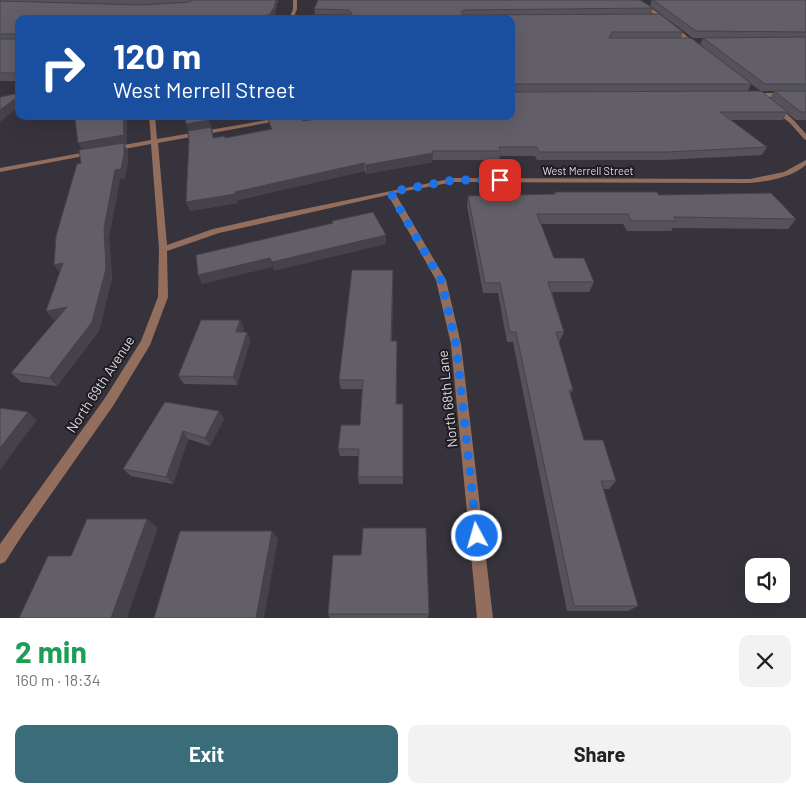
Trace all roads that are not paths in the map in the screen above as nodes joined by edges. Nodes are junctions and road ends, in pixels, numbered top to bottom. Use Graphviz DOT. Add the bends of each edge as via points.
graph roads {
  1 [pos="295,0"];
  2 [pos="636,1"];
  3 [pos="648,3"];
  4 [pos="292,15"];
  5 [pos="650,17"];
  6 [pos="658,17"];
  7 [pos="679,42"];
  8 [pos="689,42"];
  9 [pos="698,44"];
  10 [pos="748,92"];
  11 [pos="806,94"];
  12 [pos="757,95"];
  13 [pos="764,100"];
  14 [pos="771,106"];
  15 [pos="152,120"];
  16 [pos="279,120"];
  17 [pos="806,138"];
  18 [pos="154,142"];
  19 [pos="106,151"];
  20 [pos="96,152"];
  21 [pos="806,162"];
  22 [pos="0,170"];
  23 [pos="390,192"];
  24 [pos="163,249"];
  25 [pos="0,557"];
  26 [pos="485,618"];
  1 -- 4 [label="street"];
  2 -- 3 [label="street"];
  2 -- 6 [label="street"];
  5 -- 6 [label="street"];
  6 -- 8 [label="street"];
  7 -- 8 [label="street"];
  8 -- 9 [label="street"];
  10 -- 12 [label="street"];
  11 -- 12 [label="street"];
  12 -- 13 [label="street"];
  14 -- 17 [label="street"];
  15 -- 18 [label="street, North 69th Avenue"];
  16 -- 18 [label="street"];
  18 -- 19 [label="street"];
  18 -- 24 [label="street, North 69th Avenue"];
  20 -- 22 [label="street"];
  21 -- 23 [label="street, West Merrell Street" via="784,175 750,181 454,180"];
  23 -- 24 [label="street, West Merrell Street" via="216,231"];
  23 -- 26 [label="street, North 68th Lane" via="441,280 456,344"];
  24 -- 25 [label="street, North 69th Avenue" via="163,297 146,342 109,402"];
}
